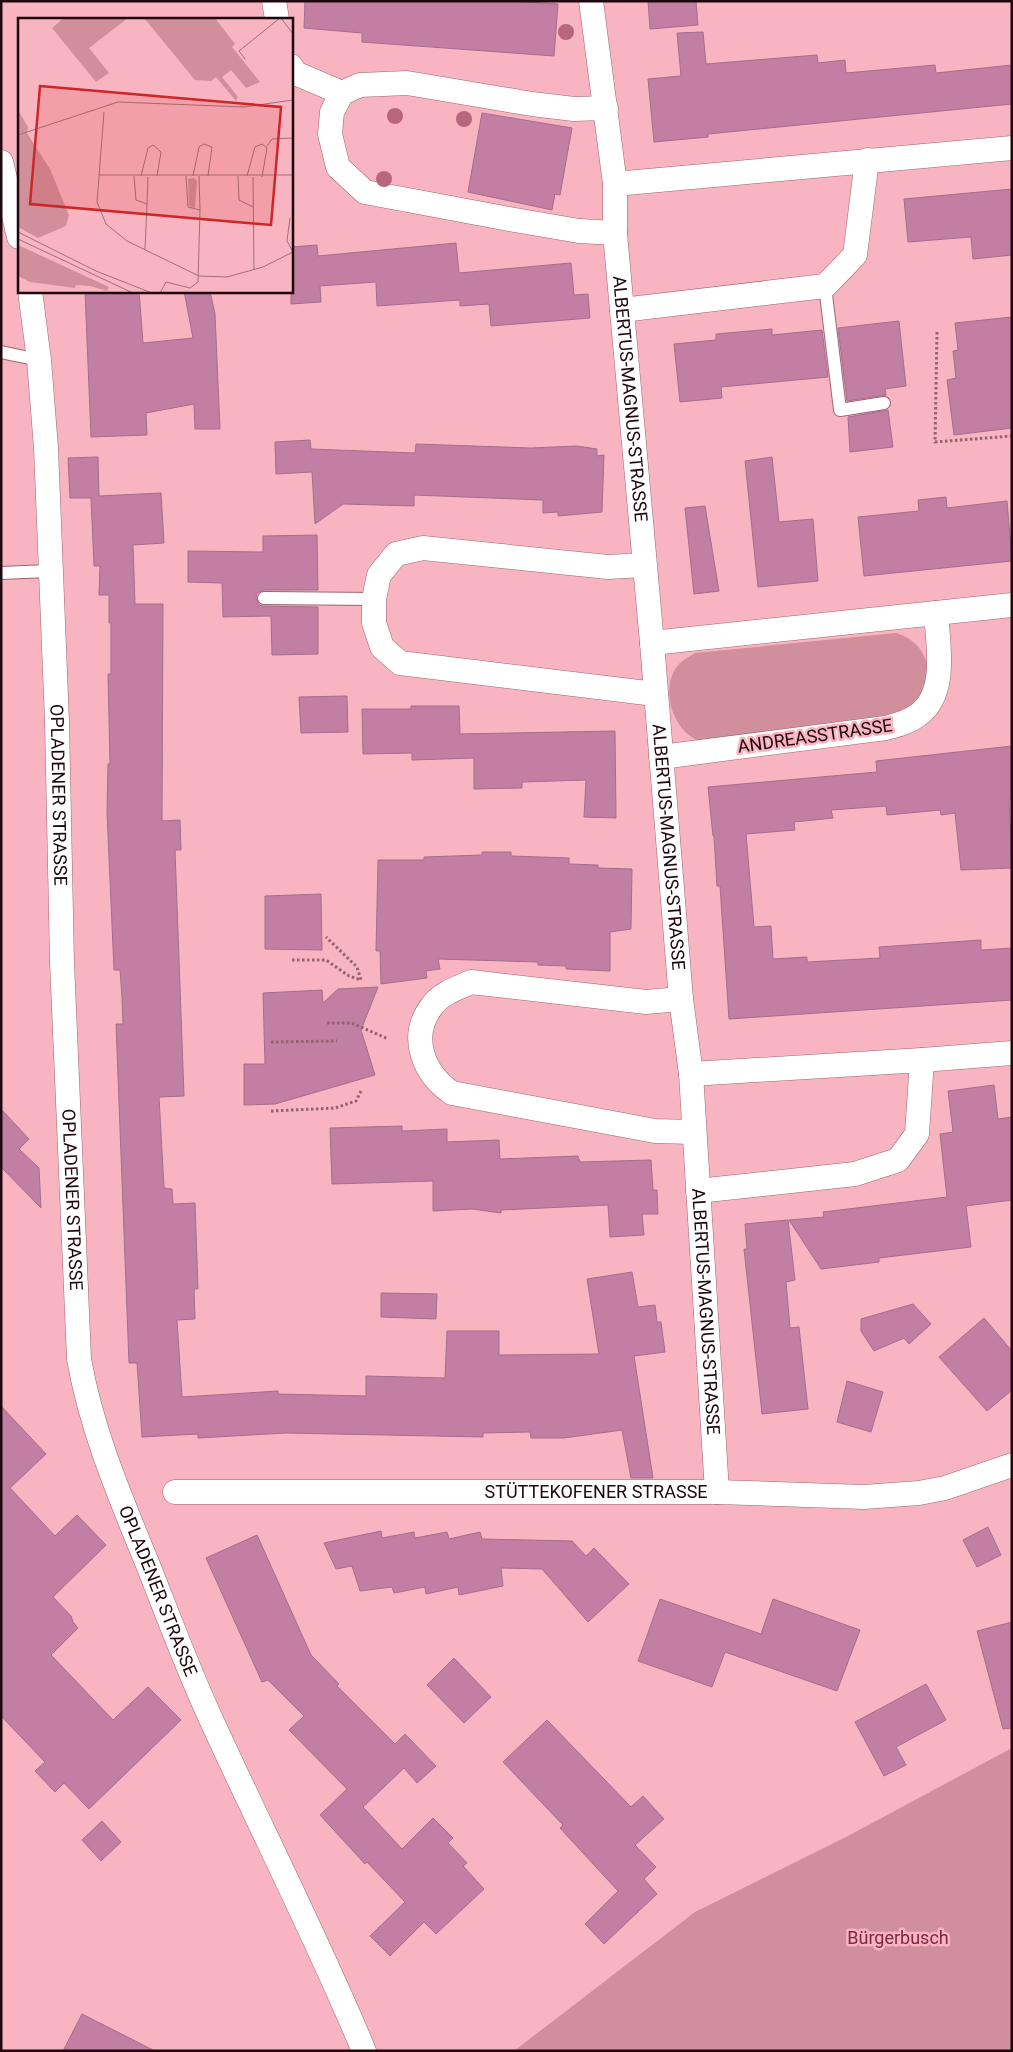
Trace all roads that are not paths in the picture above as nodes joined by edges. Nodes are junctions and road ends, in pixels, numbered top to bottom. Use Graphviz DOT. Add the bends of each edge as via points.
graph roads {
  1 [pos="274,1"];
  2 [pos="592,1"];
  3 [pos="276,18"];
  4 [pos="292,68"];
  5 [pos="342,93"];
  6 [pos="606,108"];
  7 [pos="1012,148"];
  8 [pos="867,160"];
  9 [pos="1,162"];
  10 [pos="615,184"];
  11 [pos="18,233"];
  12 [pos="614,233"];
  13 [pos="825,286"];
  14 [pos="30,292"];
  15 [pos="622,310"];
  16 [pos="1,352"];
  17 [pos="39,360"];
  18 [pos="884,403"];
  19 [pos="644,565"];
  20 [pos="49,571"];
  21 [pos="1,573"];
  22 [pos="264,598"];
  23 [pos="374,599"];
  24 [pos="1012,605"];
  25 [pos="936,613"];
  26 [pos="652,643"];
  27 [pos="655,694"];
  28 [pos="661,756"];
  29 [pos="680,999"];
  30 [pos="1012,1053"];
  31 [pos="922,1060"];
  32 [pos="691,1074"];
  33 [pos="694,1132"];
  34 [pos="698,1191"];
  35 [pos="1012,1465"];
  36 [pos="176,1492"];
  37 [pos="717,1492"];
  38 [pos="364,2051"];
  1 -- 3 [label="street"];
  2 -- 6 [label="street, ALBERTUS-MAGNUS-STRASSE"];
  4 -- 5 [label="street" via="295,73"];
  5 -- 6 [label="street" via="360,85 407,83 532,104 574,109"];
  5 -- 12 [label="street" via="332,112 331,127 338,167 365,192 517,221"];
  6 -- 10 [label="street, ALBERTUS-MAGNUS-STRASSE"];
  7 -- 8 [label="street"];
  8 -- 10 [label="street"];
  8 -- 13 [label="street" via="855,255"];
  9 -- 11 [label="street"];
  10 -- 12 [label="street, ALBERTUS-MAGNUS-STRASSE"];
  12 -- 15 [label="street, ALBERTUS-MAGNUS-STRASSE"];
  13 -- 15 [label="street"];
  13 -- 18 [label="lane" via="840,410"];
  14 -- 17 [label="street, OPLADENER STRASSE"];
  15 -- 19 [label="street, ALBERTUS-MAGNUS-STRASSE"];
  16 -- 17 [label="lane"];
  17 -- 20 [label="street, OPLADENER STRASSE" via="46,448"];
  19 -- 23 [label="street" via="608,567 422,548 396,554 379,575"];
  19 -- 26 [label="street, ALBERTUS-MAGNUS-STRASSE"];
  20 -- 21 [label="lane"];
  20 -- 38 [label="street, OPLADENER STRASSE" via="67,1090 79,1359 84,1386 92,1420 123,1507 210,1716"];
  22 -- 23 [label="lane"];
  23 -- 27 [label="street" via="374,623 382,646 400,663"];
  24 -- 25 [label="street"];
  25 -- 26 [label="street"];
  25 -- 28 [label="street, ANDREASSTRASSE" via="938,678 928,706 918,715 886,728"];
  26 -- 27 [label="street, ALBERTUS-MAGNUS-STRASSE"];
  27 -- 28 [label="street, ALBERTUS-MAGNUS-STRASSE"];
  28 -- 29 [label="street, ALBERTUS-MAGNUS-STRASSE"];
  29 -- 32 [label="street, ALBERTUS-MAGNUS-STRASSE"];
  29 -- 33 [label="street" via="646,1002 472,982 452,990 431,1006 420,1038 421,1051 432,1075 452,1093 655,1131"];
  30 -- 31 [label="street"];
  31 -- 32 [label="street"];
  31 -- 34 [label="street" via="917,1134 898,1160 855,1174"];
  32 -- 33 [label="street, ALBERTUS-MAGNUS-STRASSE"];
  33 -- 34 [label="street, ALBERTUS-MAGNUS-STRASSE"];
  34 -- 37 [label="street, ALBERTUS-MAGNUS-STRASSE"];
  35 -- 37 [label="street, STÜTTEKOFENER STRASSE" via="984,1477 919,1493 864,1497"];
  36 -- 37 [label="street, STÜTTEKOFENER STRASSE"];
}
